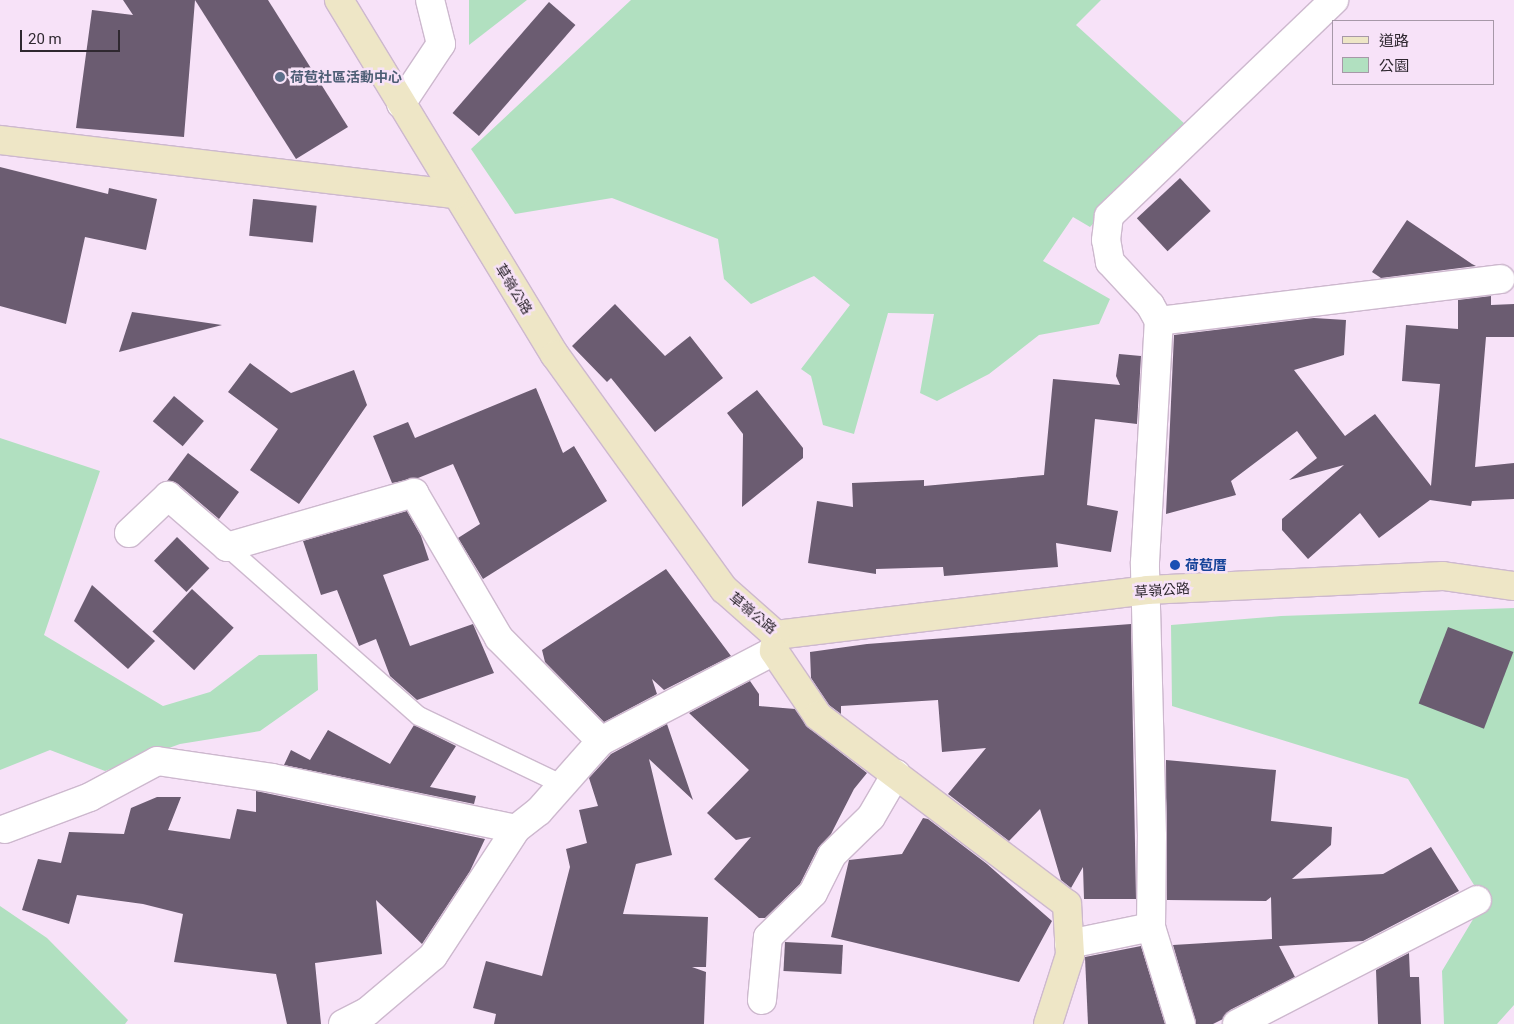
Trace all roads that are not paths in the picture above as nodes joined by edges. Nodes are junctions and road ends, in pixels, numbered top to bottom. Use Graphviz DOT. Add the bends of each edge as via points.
graph roads {
  1 [pos="339,0"];
  2 [pos="430,0"];
  3 [pos="1334,0"];
  4 [pos="401,104"];
  5 [pos="0,140"];
  6 [pos="455,194"];
  7 [pos="1500,279"];
  8 [pos="1159,320"];
  9 [pos="129,533"];
  10 [pos="227,547"];
  11 [pos="1514,586"];
  12 [pos="1148,590"];
  13 [pos="775,643"];
  14 [pos="601,741"];
  15 [pos="896,774"];
  16 [pos="561,784"];
  17 [pos="5,828"];
  18 [pos="516,830"];
  19 [pos="1477,900"];
  20 [pos="1151,926"];
  21 [pos="1069,944"];
  22 [pos="762,1000"];
  23 [pos="343,1024"];
  24 [pos="1048,1024"];
  25 [pos="1181,1024"];
  26 [pos="1237,1024"];
  1 -- 4 [label="main road, 草嶺公路"];
  2 -- 4 [label="street" via="441,44"];
  3 -- 8 [label="street" via="1109,216 1106,240 1110,262 1150,305"];
  4 -- 6 [label="main road, 草嶺公路"];
  5 -- 6 [label="main road"];
  6 -- 13 [label="main road, 草嶺公路" via="554,355 724,589"];
  7 -- 8 [label="street"];
  8 -- 12 [label="street" via="1145,562"];
  9 -- 10 [label="street" via="168,496"];
  10 -- 14 [label="street" via="414,493 499,638"];
  10 -- 16 [label="lane" via="419,716"];
  11 -- 12 [label="main road, 草嶺公路" via="1443,576"];
  12 -- 13 [label="main road, 草嶺公路"];
  12 -- 20 [label="street"];
  13 -- 14 [label="street"];
  13 -- 15 [label="main road" via="818,716"];
  14 -- 16 [label="street"];
  15 -- 21 [label="main road" via="1067,904"];
  15 -- 22 [label="street" via="871,817 832,855 813,893 768,937"];
  16 -- 18 [label="street" via="539,811"];
  17 -- 18 [label="street" via="90,797 157,761 272,778"];
  18 -- 23 [label="street" via="433,956 368,1011"];
  19 -- 26 [label="street"];
  20 -- 21 [label="street"];
  20 -- 25 [label="street"];
  21 -- 24 [label="main road" via="1070,955"];
}
